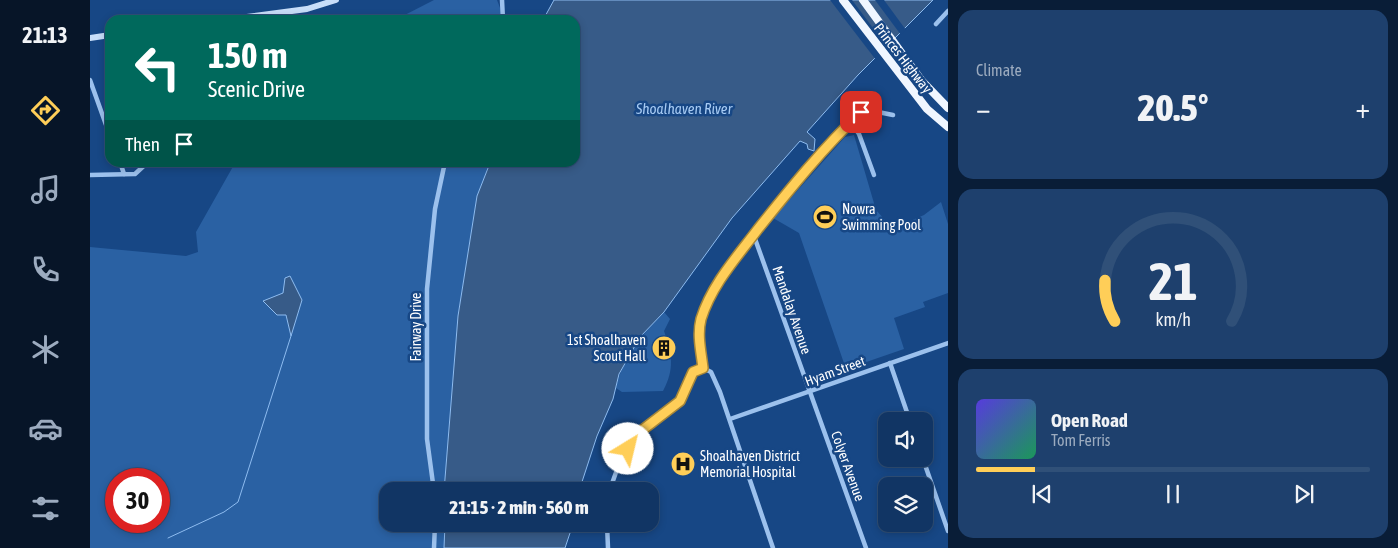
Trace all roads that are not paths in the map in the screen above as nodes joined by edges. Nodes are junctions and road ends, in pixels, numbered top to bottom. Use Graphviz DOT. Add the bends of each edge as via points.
graph roads {
  1 [pos="336,0"];
  2 [pos="502,0"];
  3 [pos="844,0"];
  4 [pos="862,0"];
  5 [pos="948,11"];
  6 [pos="262,15"];
  7 [pos="504,15"];
  8 [pos="936,24"];
  9 [pos="105,36"];
  10 [pos="90,38"];
  11 [pos="90,80"];
  12 [pos="948,108"];
  13 [pos="893,115"];
  14 [pos="105,122"];
  15 [pos="850,122"];
  16 [pos="948,127"];
  17 [pos="122,167"];
  18 [pos="143,167"];
  19 [pos="444,167"];
  20 [pos="124,174"];
  21 [pos="874,174"];
  22 [pos="90,175"];
  23 [pos="754,236"];
  24 [pos="948,343"];
  25 [pos="890,363"];
  26 [pos="703,368"];
  27 [pos="810,392"];
  28 [pos="907,412"];
  29 [pos="730,419"];
  30 [pos="926,467"];
  31 [pos="433,482"];
  32 [pos="613,482"];
  33 [pos="948,531"];
  34 [pos="435,532"];
  35 [pos="607,532"];
  36 [pos="434,548"];
  37 [pos="608,548"];
  38 [pos="773,548"];
  39 [pos="866,548"];
  1 -- 6 [label="main road" via="307,9"];
  2 -- 7 [label="street"];
  3 -- 16 [label="highway, Princes Highway" via="927,109"];
  4 -- 12 [label="highway, Princes Highway" via="922,80"];
  5 -- 8 [label="street"];
  9 -- 10 [label="main road"];
  11 -- 14 [label="street"];
  13 -- 15 [label="street" via="861,112"];
  15 -- 21 [label="street" via="859,134"];
  15 -- 23 [label="street" via="786,194"];
  17 -- 20 [label="street"];
  18 -- 20 [label="street" via="135,174"];
  19 -- 31 [label="street, Fairway Drive" via="435,209 427,299 428,439"];
  20 -- 22 [label="street"];
  23 -- 26 [label="street" via="718,282 704,310 699,337"];
  23 -- 27 [label="street, Mandalay Avenue"];
  24 -- 25 [label="street, Hyam Street"];
  25 -- 27 [label="street, Hyam Street"];
  25 -- 28 [label="street"];
  26 -- 29 [label="street" via="711,372"];
  26 -- 32 [label="street" via="693,372 684,396 676,405 649,423 634,438"];
  27 -- 29 [label="street, Hyam Street"];
  27 -- 39 [label="street, Colyer Avenue"];
  29 -- 38 [label="street"];
  30 -- 33 [label="street"];
  34 -- 36 [label="street"];
  35 -- 37 [label="street"];
}
